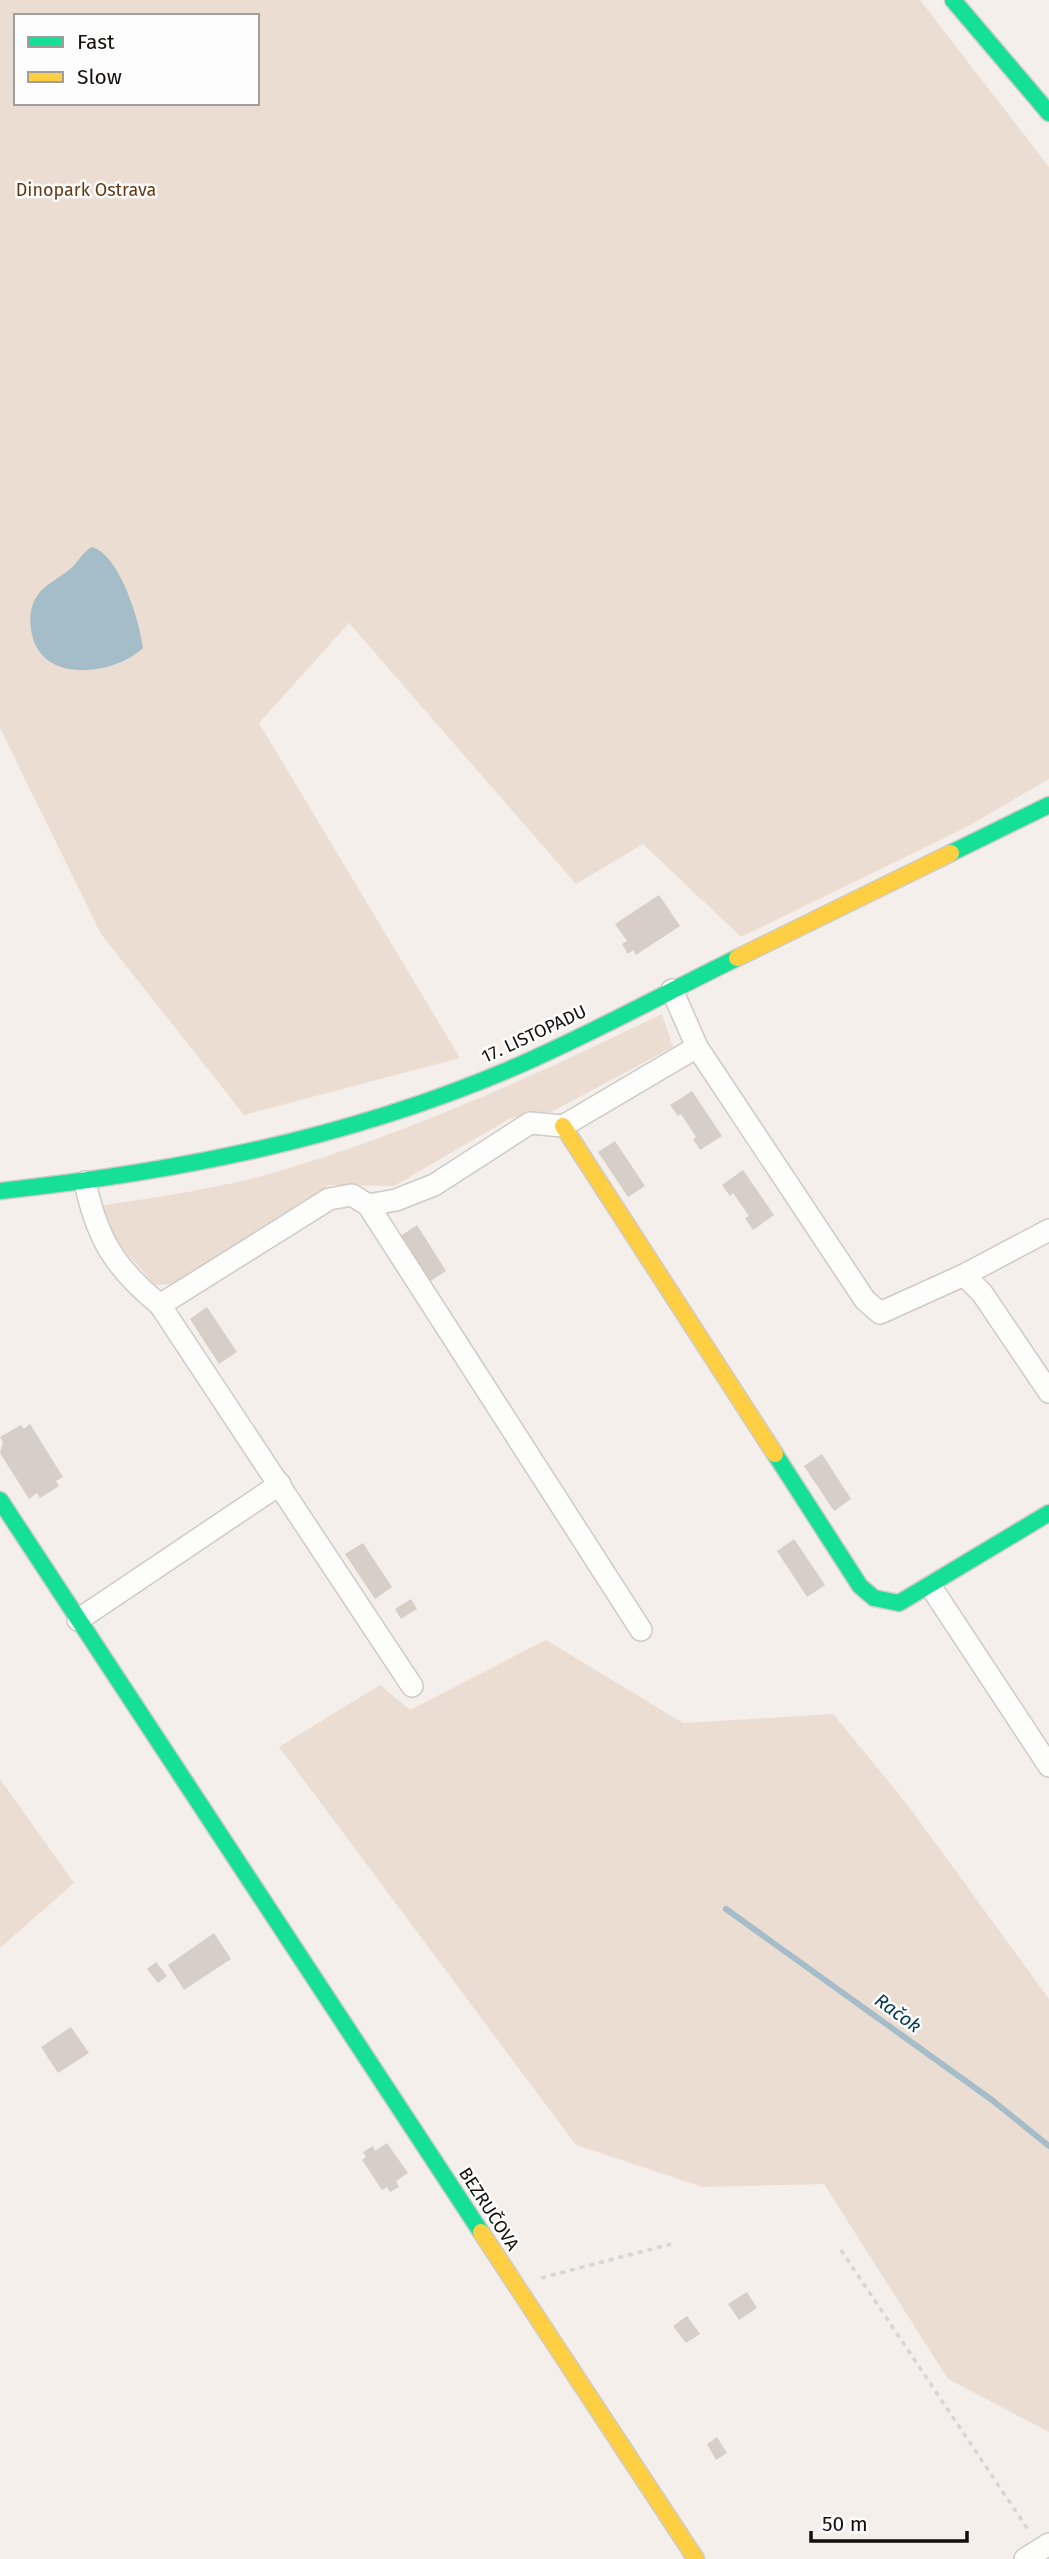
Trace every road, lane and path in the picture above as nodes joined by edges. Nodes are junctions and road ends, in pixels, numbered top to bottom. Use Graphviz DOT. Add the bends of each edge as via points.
graph roads {
  1 [pos="953,0"];
  2 [pos="1049,113"];
  3 [pos="1049,805"];
  4 [pos="672,990"];
  5 [pos="697,1047"];
  6 [pos="563,1126"];
  7 [pos="85,1182"];
  8 [pos="0,1191"];
  9 [pos="368,1205"];
  10 [pos="1049,1230"];
  11 [pos="964,1275"];
  12 [pos="160,1305"];
  13 [pos="1049,1392"];
  14 [pos="280,1484"];
  15 [pos="0,1500"];
  16 [pos="1049,1513"];
  17 [pos="931,1587"];
  18 [pos="78,1620"];
  19 [pos="641,1630"];
  20 [pos="412,1686"];
  21 [pos="1049,1766"];
  22 [pos="671,2244"];
  23 [pos="841,2250"];
  24 [pos="514,2283"];
  25 [pos="1038,2551"];
  26 [pos="696,2559"];
  1 -- 2 [label="street"];
  3 -- 4 [label="street, 17. LISTOPADU"];
  4 -- 5 [label="street"];
  4 -- 7 [label="street, 17. LISTOPADU" via="510,1069 364,1122 235,1156"];
  5 -- 6 [label="street"];
  5 -- 11 [label="street" via="865,1300 880,1313"];
  6 -- 9 [label="street" via="530,1123 435,1185"];
  6 -- 17 [label="street" via="860,1586 874,1598 899,1603"];
  7 -- 8 [label="street, 17. LISTOPADU"];
  7 -- 12 [label="street" via="93,1223 107,1246 132,1282"];
  9 -- 12 [label="street" via="352,1195 329,1199"];
  9 -- 19 [label="street"];
  10 -- 11 [label="street"];
  11 -- 13 [label="street" via="982,1293"];
  12 -- 14 [label="street"];
  14 -- 18 [label="street"];
  14 -- 20 [label="street"];
  15 -- 18 [label="street, BEZRUČOVA"];
  16 -- 17 [label="street"];
  17 -- 21 [label="street"];
  18 -- 24 [label="street, BEZRUČOVA"];
  22 -- 24 [label="path"];
  23 -- 25 [label="path"];
  24 -- 26 [label="street, BEZRUČOVA"];
}
